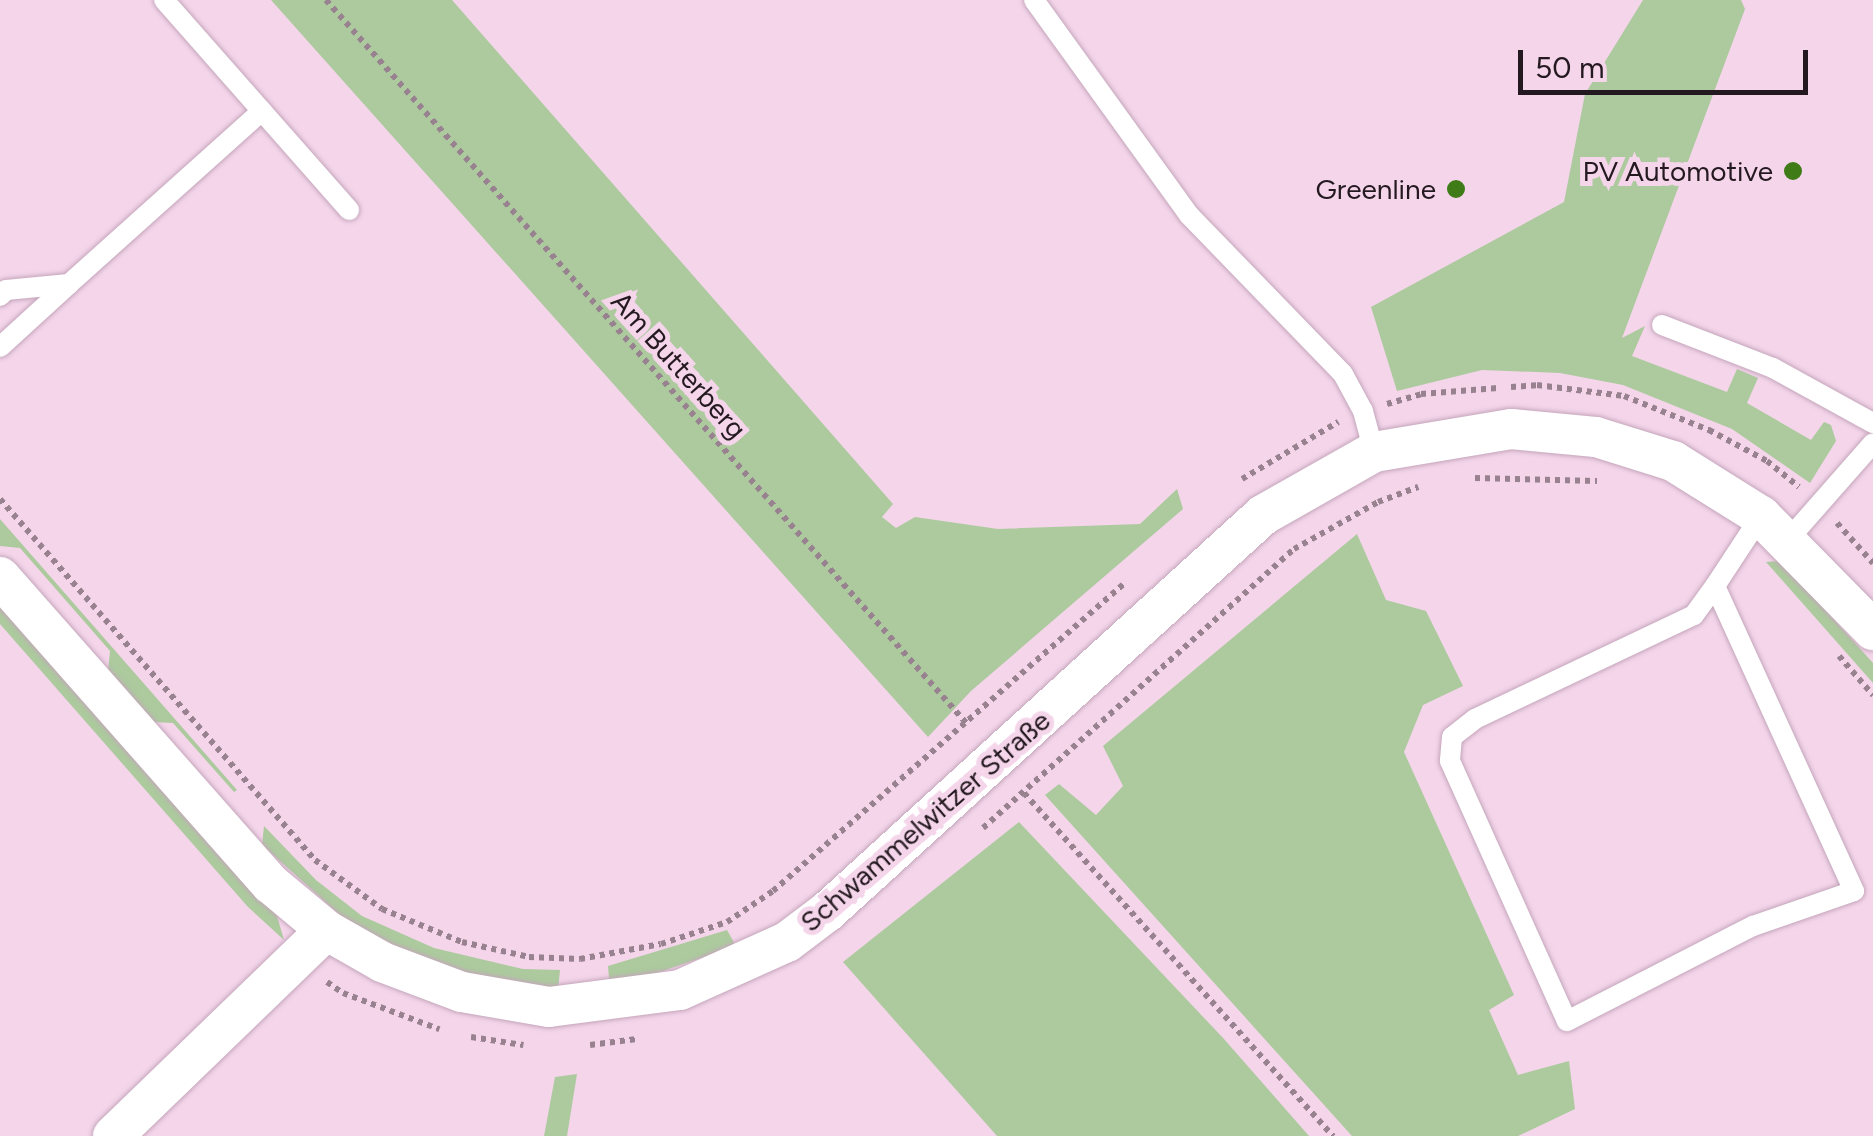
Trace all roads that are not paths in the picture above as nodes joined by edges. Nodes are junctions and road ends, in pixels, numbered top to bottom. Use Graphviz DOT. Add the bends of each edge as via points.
graph roads {
  1 [pos="164,0"];
  2 [pos="1034,0"];
  3 [pos="262,111"];
  4 [pos="349,210"];
  5 [pos="69,284"];
  6 [pos="3,293"];
  7 [pos="1662,325"];
  8 [pos="0,347"];
  9 [pos="1873,424"];
  10 [pos="1873,443"];
  11 [pos="1374,452"];
  12 [pos="1774,528"];
  13 [pos="0,577"];
  14 [pos="1715,586"];
  15 [pos="1873,630"];
  16 [pos="326,930"];
  17 [pos="112,1136"];
  1 -- 3 [label="lane"];
  2 -- 11 [label="lane" via="1190,215 1343,374"];
  3 -- 4 [label="lane"];
  3 -- 5 [label="lane"];
  5 -- 6 [label="lane"];
  5 -- 8 [label="lane"];
  7 -- 9 [label="lane" via="1773,368"];
  10 -- 12 [label="lane" via="1820,504"];
  11 -- 12 [label="street, Schwammelwitzer Straße" via="1511,429 1596,437 1673,461"];
  11 -- 16 [label="street, Schwammelwitzer Straße" via="1263,516 998,760 787,942 680,990 549,1007 462,992 382,962"];
  12 -- 14 [label="lane"];
  12 -- 15 [label="street, Schwammelwitzer Straße"];
  13 -- 16 [label="street, Schwammelwitzer Straße" via="271,884"];
  14 -- 14 [label="lane" via="1854,891 1753,926 1567,1021 1450,762 1452,737 1475,718 1694,615"];
  16 -- 17 [label="street"];
}
